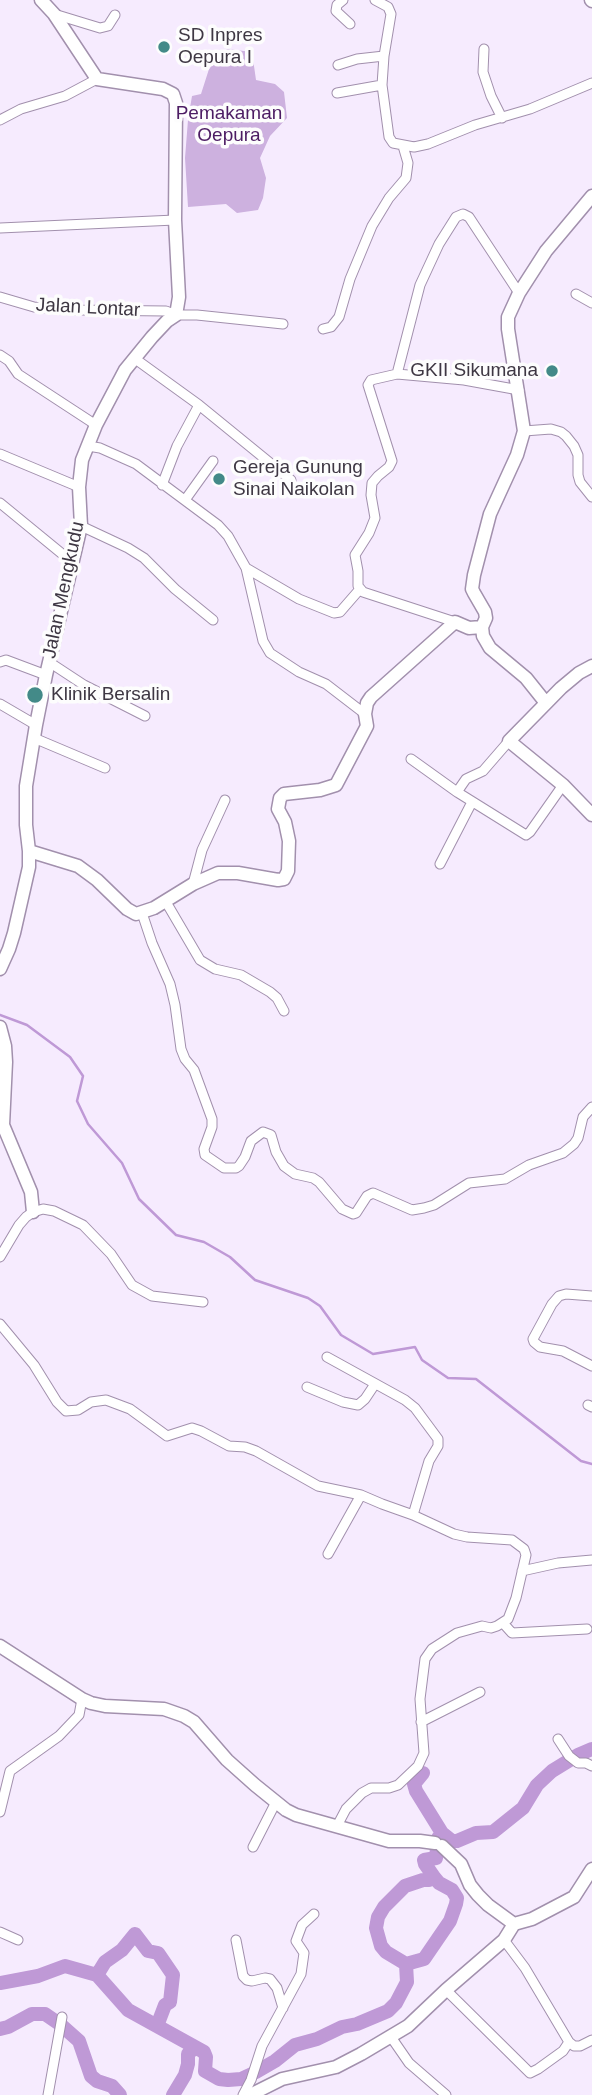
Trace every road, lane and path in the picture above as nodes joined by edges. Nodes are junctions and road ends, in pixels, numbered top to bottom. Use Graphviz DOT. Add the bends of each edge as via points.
graph roads {
  1 [pos="41,0"];
  2 [pos="343,0"];
  3 [pos="375,0"];
  4 [pos="54,14"];
  5 [pos="115,15"];
  6 [pos="350,24"];
  7 [pos="484,49"];
  8 [pos="384,56"];
  9 [pos="338,65"];
  10 [pos="97,79"];
  11 [pos="592,83"];
  12 [pos="382,85"];
  13 [pos="337,93"];
  14 [pos="502,118"];
  15 [pos="0,120"];
  16 [pos="403,146"];
  17 [pos="590,202"];
  18 [pos="175,220"];
  19 [pos="0,228"];
  20 [pos="519,293"];
  21 [pos="576,294"];
  22 [pos="0,297"];
  23 [pos="592,303"];
  24 [pos="176,316"];
  25 [pos="283,324"];
  26 [pos="323,329"];
  27 [pos="0,355"];
  28 [pos="134,358"];
  29 [pos="397,374"];
  30 [pos="519,390"];
  31 [pos="199,405"];
  32 [pos="96,425"];
  33 [pos="524,431"];
  34 [pos="88,446"];
  35 [pos="0,454"];
  36 [pos="213,461"];
  37 [pos="291,480"];
  38 [pos="162,485"];
  39 [pos="79,487"];
  40 [pos="592,497"];
  41 [pos="185,500"];
  42 [pos="0,503"];
  43 [pos="82,526"];
  44 [pos="72,562"];
  45 [pos="246,568"];
  46 [pos="360,589"];
  47 [pos="213,620"];
  48 [pos="455,622"];
  49 [pos="482,627"];
  50 [pos="0,662"];
  51 [pos="592,666"];
  52 [pos="47,668"];
  53 [pos="545,703"];
  54 [pos="0,704"];
  55 [pos="365,714"];
  56 [pos="145,716"];
  57 [pos="35,731"];
  58 [pos="509,741"];
  59 [pos="411,759"];
  60 [pos="105,768"];
  61 [pos="563,785"];
  62 [pos="457,792"];
  63 [pos="225,800"];
  64 [pos="472,802"];
  65 [pos="592,815"];
  66 [pos="29,850"];
  67 [pos="440,864"];
  68 [pos="192,884"];
  69 [pos="166,902"];
  70 [pos="142,913"];
  71 [pos="0,969"];
  72 [pos="284,1011"];
  73 [pos="0,1027"];
  74 [pos="592,1107"];
  75 [pos="33,1212"];
  76 [pos="0,1256"];
  77 [pos="592,1296"];
  78 [pos="203,1302"];
  79 [pos="0,1324"];
  80 [pos="327,1357"];
  81 [pos="592,1366"];
  82 [pos="375,1384"];
  83 [pos="307,1387"];
  84 [pos="361,1494"];
  85 [pos="413,1515"];
  86 [pos="328,1554"];
  87 [pos="592,1560"];
  88 [pos="522,1571"];
  89 [pos="503,1623"];
  90 [pos="587,1629"];
  91 [pos="0,1646"];
  92 [pos="480,1692"];
  93 [pos="82,1699"];
  94 [pos="421,1722"];
  95 [pos="558,1739"];
  96 [pos="592,1765"];
  97 [pos="276,1802"];
  98 [pos="0,1812"];
  99 [pos="337,1826"];
  100 [pos="253,1847"];
  101 [pos="592,1869"];
  102 [pos="314,1914"];
  103 [pos="514,1924"];
  104 [pos="0,1932"];
  105 [pos="18,1940"];
  106 [pos="236,1940"];
  107 [pos="505,1940"];
  108 [pos="446,1990"];
  109 [pos="283,2008"];
  110 [pos="62,2017"];
  111 [pos="391,2037"];
  112 [pos="592,2040"];
  113 [pos="569,2042"];
  114 [pos="48,2095"];
  115 [pos="243,2095"];
  116 [pos="250,2095"];
  117 [pos="446,2095"];
  1 -- 4 [label="street"];
  2 -- 6 [label="street" via="336,10"];
  3 -- 8 [label="street" via="391,13"];
  4 -- 5 [label="street" via="100,28 108,26"];
  4 -- 10 [label="street"];
  7 -- 14 [label="street" via="483,72"];
  8 -- 9 [label="street"];
  8 -- 12 [label="street"];
  10 -- 15 [label="street"];
  10 -- 18 [label="street" via="173,94"];
  11 -- 14 [label="street"];
  12 -- 13 [label="street"];
  12 -- 16 [label="street" via="389,137"];
  14 -- 16 [label="street" via="428,144"];
  16 -- 26 [label="street" via="406,178 372,226 338,317"];
  17 -- 20 [label="street" via="546,251"];
  18 -- 19 [label="street"];
  18 -- 24 [label="street"];
  20 -- 29 [label="street" via="469,217 456,217 420,285"];
  20 -- 30 [label="street" via="508,323"];
  21 -- 23 [label="street"];
  22 -- 24 [label="street, Jalan Lontar" via="34,307"];
  24 -- 25 [label="street, Jalan Lontar" via="197,314"];
  24 -- 28 [label="street, Jalan Mengkudu"];
  27 -- 32 [label="street" via="18,374"];
  28 -- 31 [label="street"];
  28 -- 32 [label="street, Jalan Mengkudu"];
  29 -- 30 [label="street"];
  29 -- 46 [label="street" via="371,380 368,385 392,461 372,483 375,518 355,555"];
  30 -- 33 [label="street"];
  31 -- 37 [label="street"];
  31 -- 38 [label="street"];
  32 -- 34 [label="street, Jalan Mengkudu"];
  33 -- 40 [label="street" via="556,430 566,436 578,455 580,482"];
  33 -- 49 [label="street" via="489,514 476,564 472,589 485,612"];
  34 -- 38 [label="street" via="136,464"];
  34 -- 39 [label="street, Jalan Mengkudu"];
  35 -- 39 [label="street"];
  36 -- 41 [label="street"];
  38 -- 41 [label="street"];
  39 -- 43 [label="street, Jalan Mengkudu"];
  41 -- 45 [label="street" via="228,536"];
  42 -- 44 [label="street"];
  43 -- 44 [label="street, Jalan Mengkudu"];
  43 -- 47 [label="street" via="144,558"];
  44 -- 52 [label="street, Jalan Mengkudu"];
  45 -- 46 [label="street" via="334,613"];
  45 -- 55 [label="street" via="270,653 332,688"];
  46 -- 48 [label="street"];
  48 -- 49 [label="street"];
  48 -- 55 [label="street" via="371,697"];
  49 -- 53 [label="street" via="490,648 526,678"];
  50 -- 52 [label="street"];
  51 -- 53 [label="street"];
  52 -- 56 [label="street"];
  52 -- 57 [label="street, Jalan Mengkudu"];
  53 -- 58 [label="street"];
  54 -- 57 [label="street"];
  55 -- 68 [label="street" via="367,726 336,785 280,797 278,808 289,841 284,879 227,872"];
  57 -- 60 [label="street"];
  57 -- 66 [label="street, Jalan Mengkudu" via="26,786"];
  58 -- 61 [label="street"];
  58 -- 62 [label="street"];
  59 -- 62 [label="street"];
  61 -- 64 [label="street" via="526,835"];
  61 -- 65 [label="street"];
  62 -- 64 [label="street"];
  63 -- 68 [label="street"];
  64 -- 67 [label="street"];
  66 -- 70 [label="street" via="78,866 127,909"];
  66 -- 71 [label="street, Jalan Mengkudu" via="14,933"];
  68 -- 69 [label="street"];
  69 -- 70 [label="street"];
  69 -- 72 [label="street" via="200,960 270,992"];
  70 -- 74 [label="street" via="170,984 181,1049 212,1119 205,1155 224,1168 239,1166 251,1141 263,1132 271,1135 284,1166 319,1182 342,1209 356,1213 373,1193 412,1210 425,1208 469,1183 505,1179 563,1153 578,1138 583,1117"];
  73 -- 75 [label="street" via="6,1062 3,1125 31,1192"];
  75 -- 76 [label="street"];
  75 -- 78 [label="street" via="54,1210 83,1224 132,1285 152,1296"];
  77 -- 81 [label="street" via="559,1296 533,1339 540,1347 563,1351"];
  79 -- 84 [label="street" via="66,1411 106,1400 130,1409 167,1436 192,1428 229,1446 256,1451 318,1486"];
  80 -- 82 [label="street"];
  82 -- 83 [label="street" via="358,1405"];
  82 -- 85 [label="street" via="415,1408 438,1439"];
  84 -- 85 [label="street"];
  84 -- 86 [label="street"];
  85 -- 88 [label="street" via="454,1534 512,1539 526,1555"];
  87 -- 88 [label="street"];
  88 -- 89 [label="street" via="516,1598"];
  89 -- 90 [label="street" via="512,1633"];
  89 -- 94 [label="street" via="457,1633 432,1649 425,1659"];
  91 -- 93 [label="street"];
  92 -- 94 [label="street"];
  93 -- 97 [label="street" via="184,1716"];
  93 -- 98 [label="street" via="79,1715 60,1735 10,1771"];
  94 -- 99 [label="street" via="424,1753 418,1766 398,1784 362,1793"];
  95 -- 96 [label="street" via="578,1763"];
  97 -- 99 [label="street" via="296,1815"];
  97 -- 100 [label="street"];
  99 -- 103 [label="street" via="389,1841 439,1845 461,1864 478,1895"];
  101 -- 103 [label="street" via="574,1897"];
  102 -- 109 [label="street" via="306,1919 296,1941 304,1953 303,1966"];
  103 -- 107 [label="street"];
  104 -- 105 [label="street"];
  106 -- 109 [label="street" via="243,1976 252,1981 270,1979"];
  107 -- 108 [label="street"];
  107 -- 113 [label="street"];
  108 -- 111 [label="street"];
  108 -- 113 [label="street" via="530,2073"];
  109 -- 115 [label="street"];
  110 -- 114 [label="street"];
  111 -- 116 [label="street" via="335,2067 282,2079"];
  111 -- 117 [label="street" via="409,2063"];
  112 -- 113 [label="street" via="580,2046"];
}
